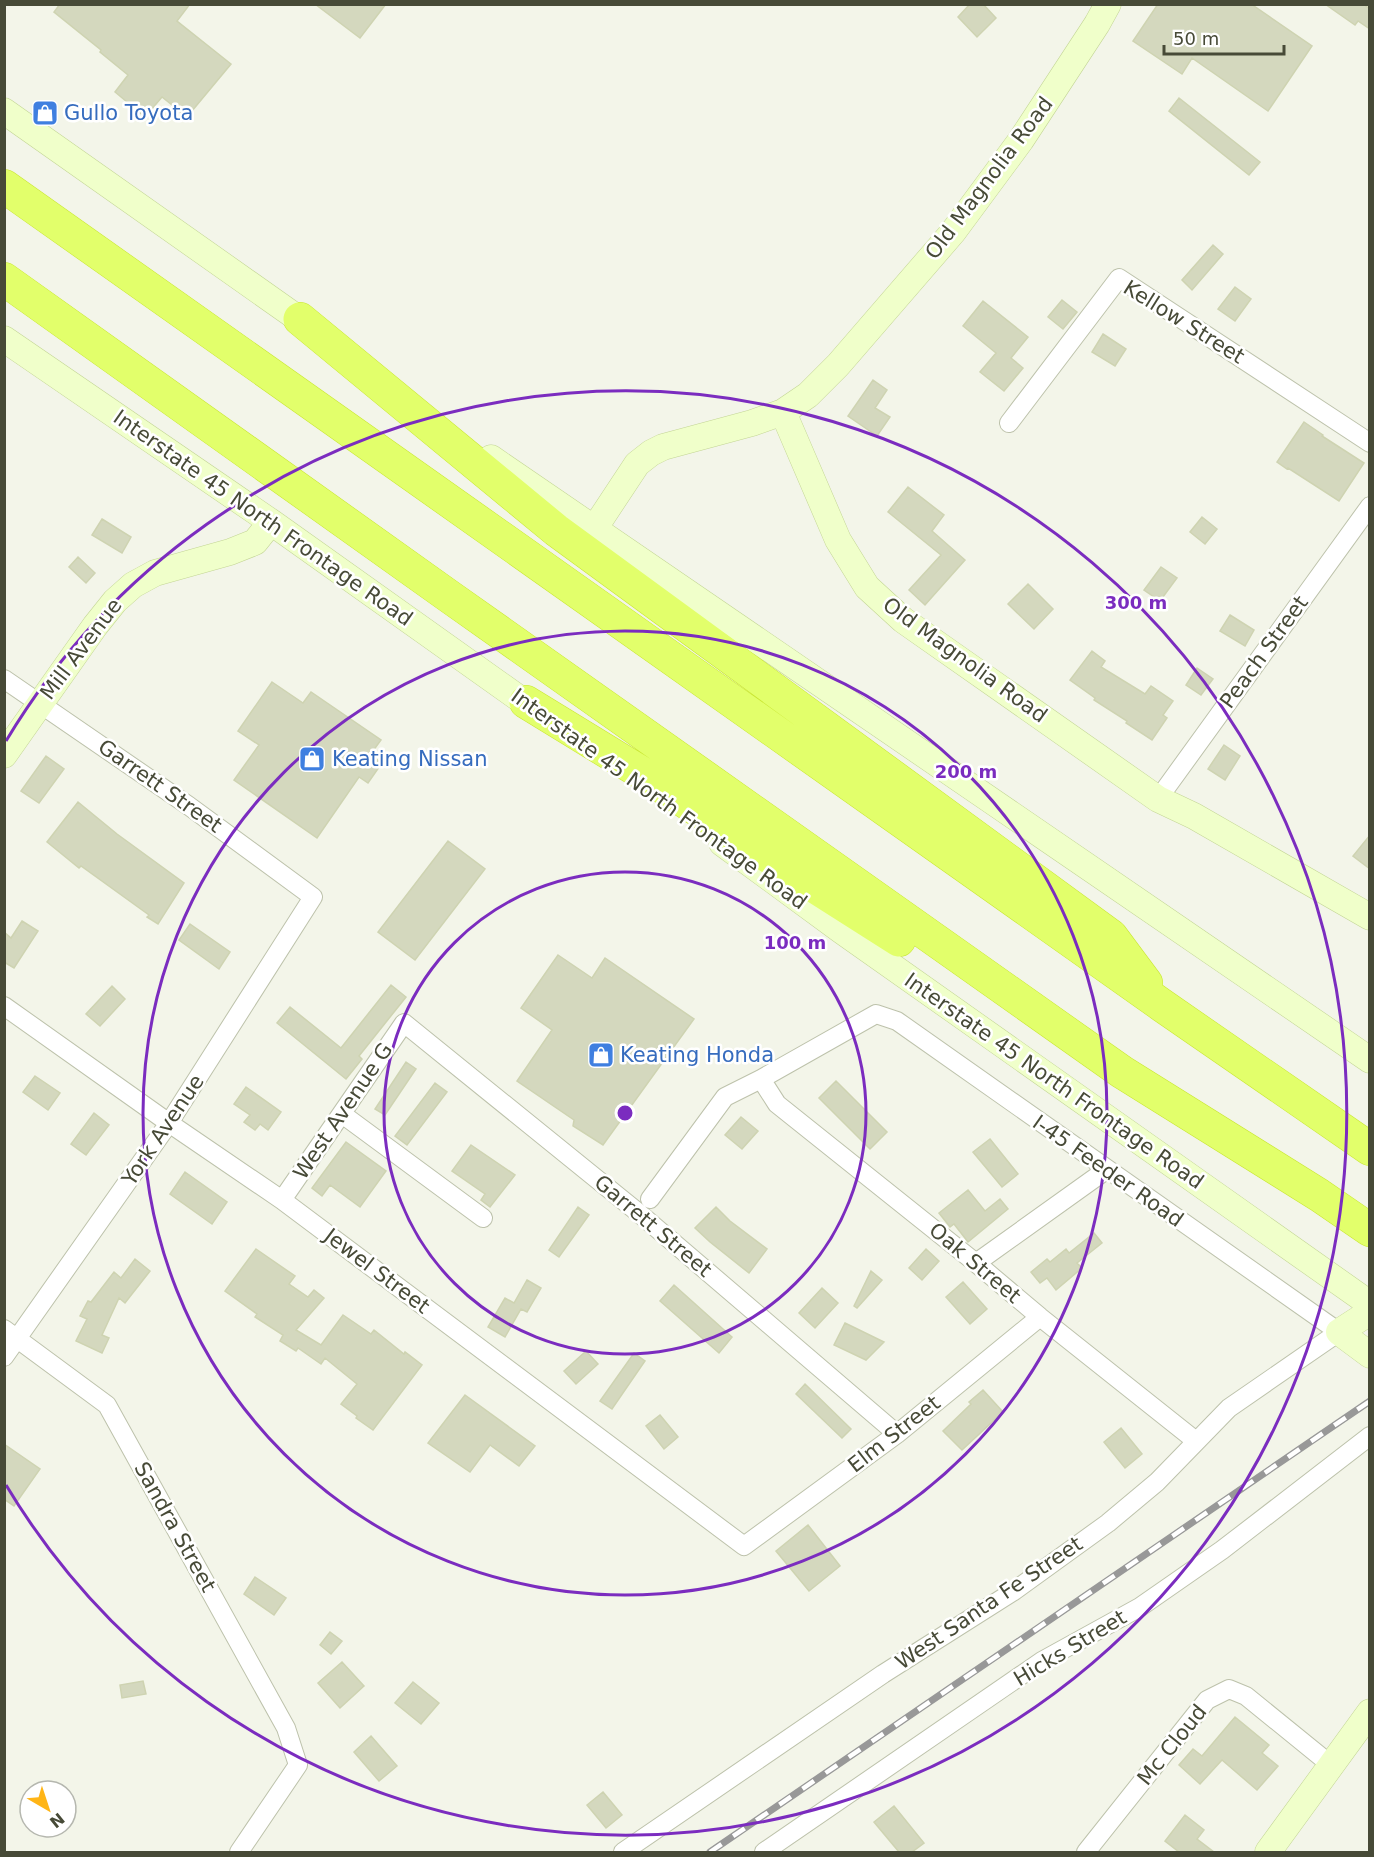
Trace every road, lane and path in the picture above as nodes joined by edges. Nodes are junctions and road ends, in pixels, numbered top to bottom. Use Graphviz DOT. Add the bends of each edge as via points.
graph roads {
  1 [pos="1108,4"];
  2 [pos="4,111"];
  3 [pos="4,186"];
  4 [pos="4,279"];
  5 [pos="300,319"];
  6 [pos="4,339"];
  7 [pos="783,412"];
  8 [pos="1009,423"];
  9 [pos="1370,443"];
  10 [pos="1370,506"];
  11 [pos="271,522"];
  12 [pos="594,529"];
  13 [pos="4,679"];
  14 [pos="526,702"];
  15 [pos="40,703"];
  16 [pos="4,755"];
  17 [pos="1158,799"];
  18 [pos="313,897"];
  19 [pos="1370,917"];
  20 [pos="4,1006"];
  21 [pos="1163,1006"];
  22 [pos="404,1023"];
  23 [pos="1370,1060"];
  24 [pos="1122,1072"];
  25 [pos="761,1079"];
  26 [pos="342,1114"];
  27 [pos="169,1123"];
  28 [pos="1370,1149"];
  29 [pos="1106,1170"];
  30 [pos="650,1199"];
  31 [pos="282,1200"];
  32 [pos="483,1218"];
  33 [pos="1370,1230"];
  34 [pos="976,1263"];
  35 [pos="1370,1304"];
  36 [pos="1370,1312"];
  37 [pos="1040,1317"];
  38 [pos="1339,1332"];
  39 [pos="11,1333"];
  40 [pos="1370,1355"];
  41 [pos="4,1357"];
  42 [pos="897,1434"];
  43 [pos="1370,1436"];
  44 [pos="1196,1441"];
  45 [pos="744,1546"];
  46 [pos="1370,1713"];
  47 [pos="1331,1766"];
  48 [pos="239,1852"];
  49 [pos="623,1852"];
  50 [pos="764,1852"];
  51 [pos="1086,1852"];
  52 [pos="1268,1852"];
  1 -- 7 [label="main road, Old Magnolia Road" via="1021,140 953,232 838,365 808,395"];
  2 -- 5 [label="main road"];
  3 -- 21 [label="highway"];
  4 -- 24 [label="highway"];
  5 -- 12 [label="main road"];
  5 -- 21 [label="highway" via="556,530 1111,936"];
  6 -- 11 [label="main road, Interstate 45 North Frontage Road"];
  7 -- 12 [label="main road" via="651,453 637,464"];
  7 -- 17 [label="main road, Old Magnolia Road" via="838,540 867,587 903,620"];
  8 -- 9 [label="street, Kellow Street" via="1119,278"];
  10 -- 17 [label="street, Peach Street"];
  11 -- 14 [label="main road, Interstate 45 North Frontage Road"];
  11 -- 15 [label="main road, Mill Avenue" via="255,542 155,573 133,585 115,601"];
  12 -- 23 [label="main road"];
  13 -- 15 [label="street, Garrett Street"];
  14 -- 24 [label="highway" via="929,959"];
  14 -- 35 [label="main road, Interstate 45 North Frontage Road" via="851,938"];
  15 -- 16 [label="main road, Mill Avenue"];
  15 -- 18 [label="street, Garrett Street"];
  17 -- 19 [label="main road, Old Magnolia Road"];
  18 -- 27 [label="street, York Avenue"];
  20 -- 27 [label="street, Jewel Street"];
  21 -- 28 [label="highway"];
  22 -- 26 [label="street, West Avenue G"];
  22 -- 42 [label="street, Garrett Street" via="640,1214"];
  24 -- 33 [label="highway"];
  25 -- 29 [label="street, I-45 Feeder Road" via="876,1014 897,1022"];
  25 -- 30 [label="street" via="725,1097"];
  25 -- 34 [label="street, Oak Street" via="777,1104"];
  26 -- 31 [label="street, West Avenue G"];
  26 -- 32 [label="street"];
  27 -- 31 [label="street, Jewel Street"];
  27 -- 39 [label="street, York Avenue"];
  29 -- 34 [label="street"];
  29 -- 38 [label="street, I-45 Feeder Road"];
  31 -- 45 [label="street, Jewel Street"];
  34 -- 37 [label="street, Oak Street"];
  36 -- 38 [label="main road"];
  37 -- 42 [label="street, Elm Street"];
  37 -- 44 [label="street, Oak Street"];
  38 -- 40 [label="main road"];
  38 -- 44 [label="street, West Santa Fe Street" via="1229,1408"];
  39 -- 41 [label="street, York Avenue"];
  39 -- 48 [label="street, Sandra Street" via="107,1405 286,1728 298,1765"];
  42 -- 45 [label="street, Elm Street"];
  43 -- 50 [label="street, Hicks Street" via="1222,1550 1140,1606 1042,1661"];
  44 -- 49 [label="street, West Santa Fe Street" via="1157,1482 1108,1523 1023,1584 883,1674"];
  46 -- 47 [label="main road"];
  47 -- 51 [label="street, Mc Cloud" via="1246,1696 1229,1689 1206,1700"];
  47 -- 52 [label="main road"];
}
